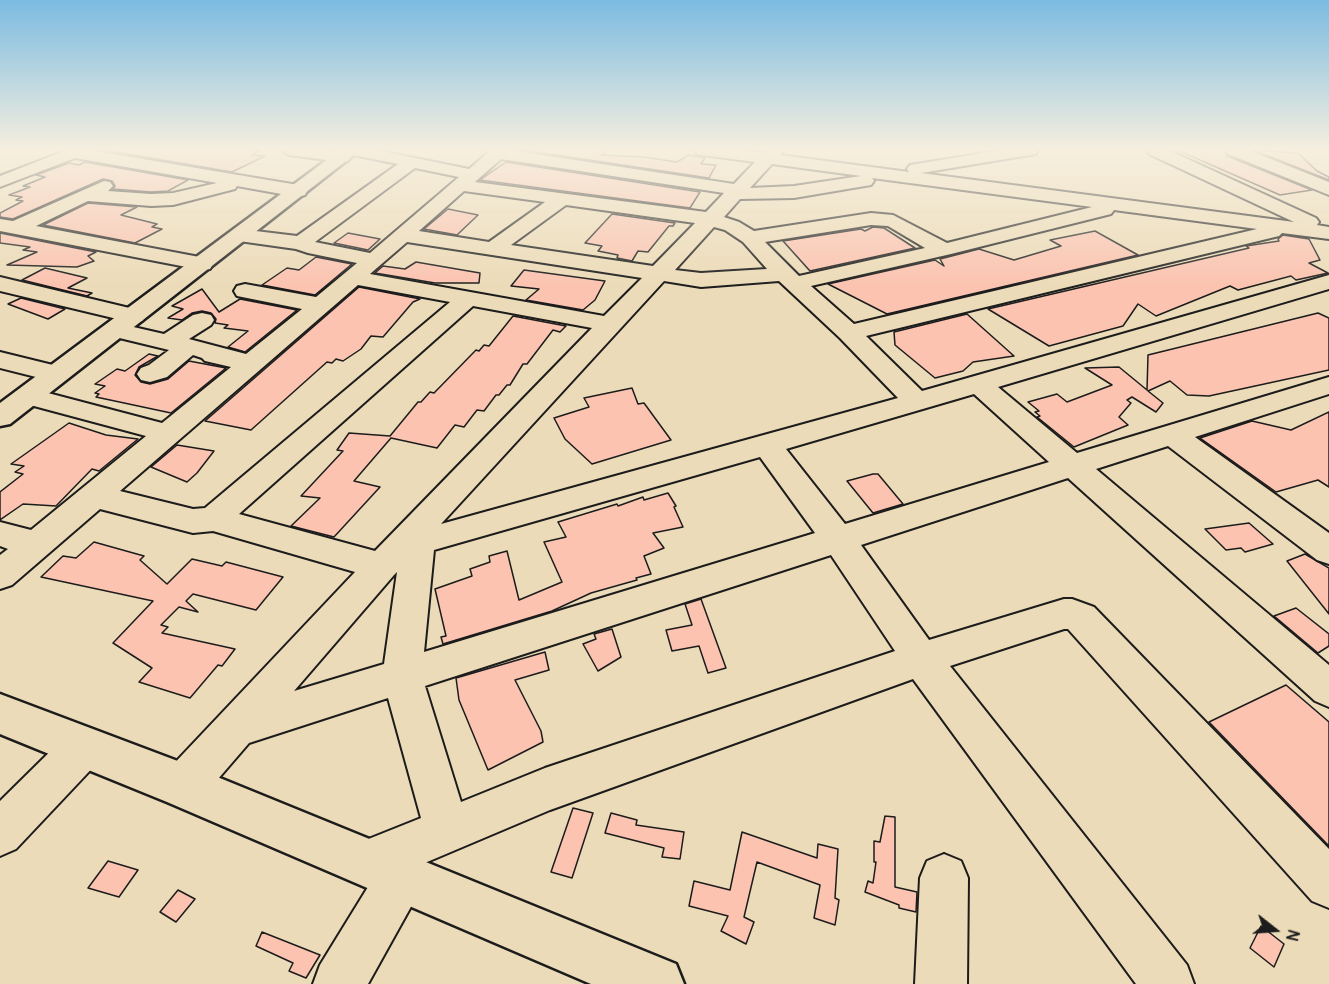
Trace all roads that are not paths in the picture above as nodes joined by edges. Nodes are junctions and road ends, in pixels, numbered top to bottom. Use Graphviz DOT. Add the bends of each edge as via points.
graph roads {
  1 [pos="83,196"];
  2 [pos="97,196"];
  3 [pos="186,196"];
  4 [pos="292,196"];
  5 [pos="366,196"];
  6 [pos="448,196"];
  7 [pos="546,196"];
  8 [pos="732,196"];
  9 [pos="1046,196"];
  10 [pos="1245,196"];
  11 [pos="562,199"];
  12 [pos="1121,206"];
  13 [pos="1329,211"];
  14 [pos="711,219"];
  15 [pos="1295,222"];
  16 [pos="7,226"];
  17 [pos="1329,232"];
  18 [pos="403,235"];
  19 [pos="239,236"];
  20 [pos="750,238"];
  21 [pos="301,243"];
  22 [pos="492,249"];
  23 [pos="944,250"];
  24 [pos="375,260"];
  25 [pos="202,264"];
  26 [pos="657,274"];
  27 [pos="354,278"];
  28 [pos="790,278"];
  29 [pos="1329,282"];
  30 [pos="0,284"];
  31 [pos="245,291"];
  32 [pos="468,299"];
  33 [pos="321,306"];
  34 [pos="202,320"];
  35 [pos="125,323"];
  36 [pos="610,324"];
  37 [pos="849,333"];
  38 [pos="178,344"];
  39 [pos="0,360"];
  40 [pos="251,363"];
  41 [pos="56,374"];
  42 [pos="150,374"];
  43 [pos="979,384"];
  44 [pos="1329,385"];
  45 [pos="29,396"];
  46 [pos="917,402"];
  47 [pos="0,417"];
  48 [pos="167,433"];
  49 [pos="1172,434"];
  50 [pos="767,445"];
  51 [pos="1070,465"];
  52 [pos="93,496"];
  53 [pos="213,519"];
  54 [pos="0,534"];
  55 [pos="838,539"];
  56 [pos="36,544"];
  57 [pos="1329,550"];
  58 [pos="399,552"];
  59 [pos="0,574"];
  60 [pos="921,659"];
  61 [pos="402,676"];
  62 [pos="1329,688"];
  63 [pos="0,714"];
  64 [pos="236,728"];
  65 [pos="84,747"];
  66 [pos="183,786"];
  67 [pos="447,830"];
  68 [pos="0,833"];
  69 [pos="384,870"];
  70 [pos="944,878"];
  71 [pos="1329,884"];
  72 [pos="627,979"];
  73 [pos="339,984"];
  74 [pos="941,984"];
  75 [pos="1168,984"];
  1 -- 16 [label="street"];
  2 -- 3 [label="street" via="151,200"];
  4 -- 19 [label="main road"];
  5 -- 21 [label="street"];
  6 -- 18 [label="street"];
  7 -- 11 [label="street"];
  8 -- 14 [label="street"];
  9 -- 12 [label="street"];
  10 -- 15 [label="street"];
  11 -- 14 [label="street"];
  11 -- 22 [label="street"];
  12 -- 15 [label="street"];
  12 -- 23 [label="street"];
  13 -- 15 [label="street"];
  14 -- 20 [label="street"];
  14 -- 26 [label="street"];
  15 -- 17 [label="street"];
  15 -- 37 [label="street"];
  16 -- 25 [label="street"];
  18 -- 22 [label="street"];
  18 -- 24 [label="street"];
  19 -- 21 [label="street"];
  19 -- 25 [label="main road"];
  20 -- 23 [label="street" via="871,219 893,221"];
  20 -- 28 [label="street"];
  21 -- 24 [label="street"];
  22 -- 26 [label="street"];
  23 -- 28 [label="street"];
  24 -- 27 [label="street"];
  25 -- 35 [label="main road"];
  26 -- 28 [label="street" via="701,280"];
  26 -- 36 [label="street"];
  27 -- 32 [label="street"];
  27 -- 33 [label="street"];
  28 -- 37 [label="street"];
  29 -- 43 [label="street"];
  30 -- 35 [label="street"];
  31 -- 33 [label="street"];
  32 -- 36 [label="street"];
  32 -- 53 [label="street"];
  33 -- 40 [label="street"];
  34 -- 38 [label="street"];
  35 -- 38 [label="street"];
  35 -- 41 [label="main road"];
  36 -- 58 [label="street"];
  37 -- 46 [label="street"];
  38 -- 40 [label="street"];
  38 -- 42 [label="street" via="158,371"];
  39 -- 41 [label="street"];
  40 -- 48 [label="street"];
  41 -- 45 [label="main road"];
  43 -- 46 [label="street"];
  43 -- 51 [label="street"];
  44 -- 49 [label="street"];
  45 -- 47 [label="main road"];
  45 -- 48 [label="street"];
  46 -- 50 [label="street"];
  48 -- 52 [label="street"];
  49 -- 51 [label="street"];
  49 -- 57 [label="street"];
  50 -- 55 [label="street"];
  50 -- 58 [label="street"];
  51 -- 55 [label="street"];
  51 -- 62 [label="street"];
  52 -- 53 [label="street" via="193,522"];
  52 -- 56 [label="street"];
  53 -- 58 [label="street"];
  54 -- 56 [label="street"];
  55 -- 60 [label="street"];
  55 -- 61 [label="street"];
  56 -- 59 [label="street"];
  58 -- 61 [label="street"];
  58 -- 64 [label="street"];
  60 -- 67 [label="street" via="545,790"];
  60 -- 71 [label="street" via="1064,614 1081,618"];
  60 -- 75 [label="street"];
  61 -- 64 [label="street"];
  61 -- 67 [label="street"];
  63 -- 65 [label="main road"];
  64 -- 66 [label="street"];
  65 -- 66 [label="main road"];
  65 -- 68 [label="street"];
  66 -- 69 [label="main road"];
  67 -- 69 [label="street"];
  69 -- 72 [label="main road"];
  69 -- 73 [label="street"];
  70 -- 74 [label="street"];
}
